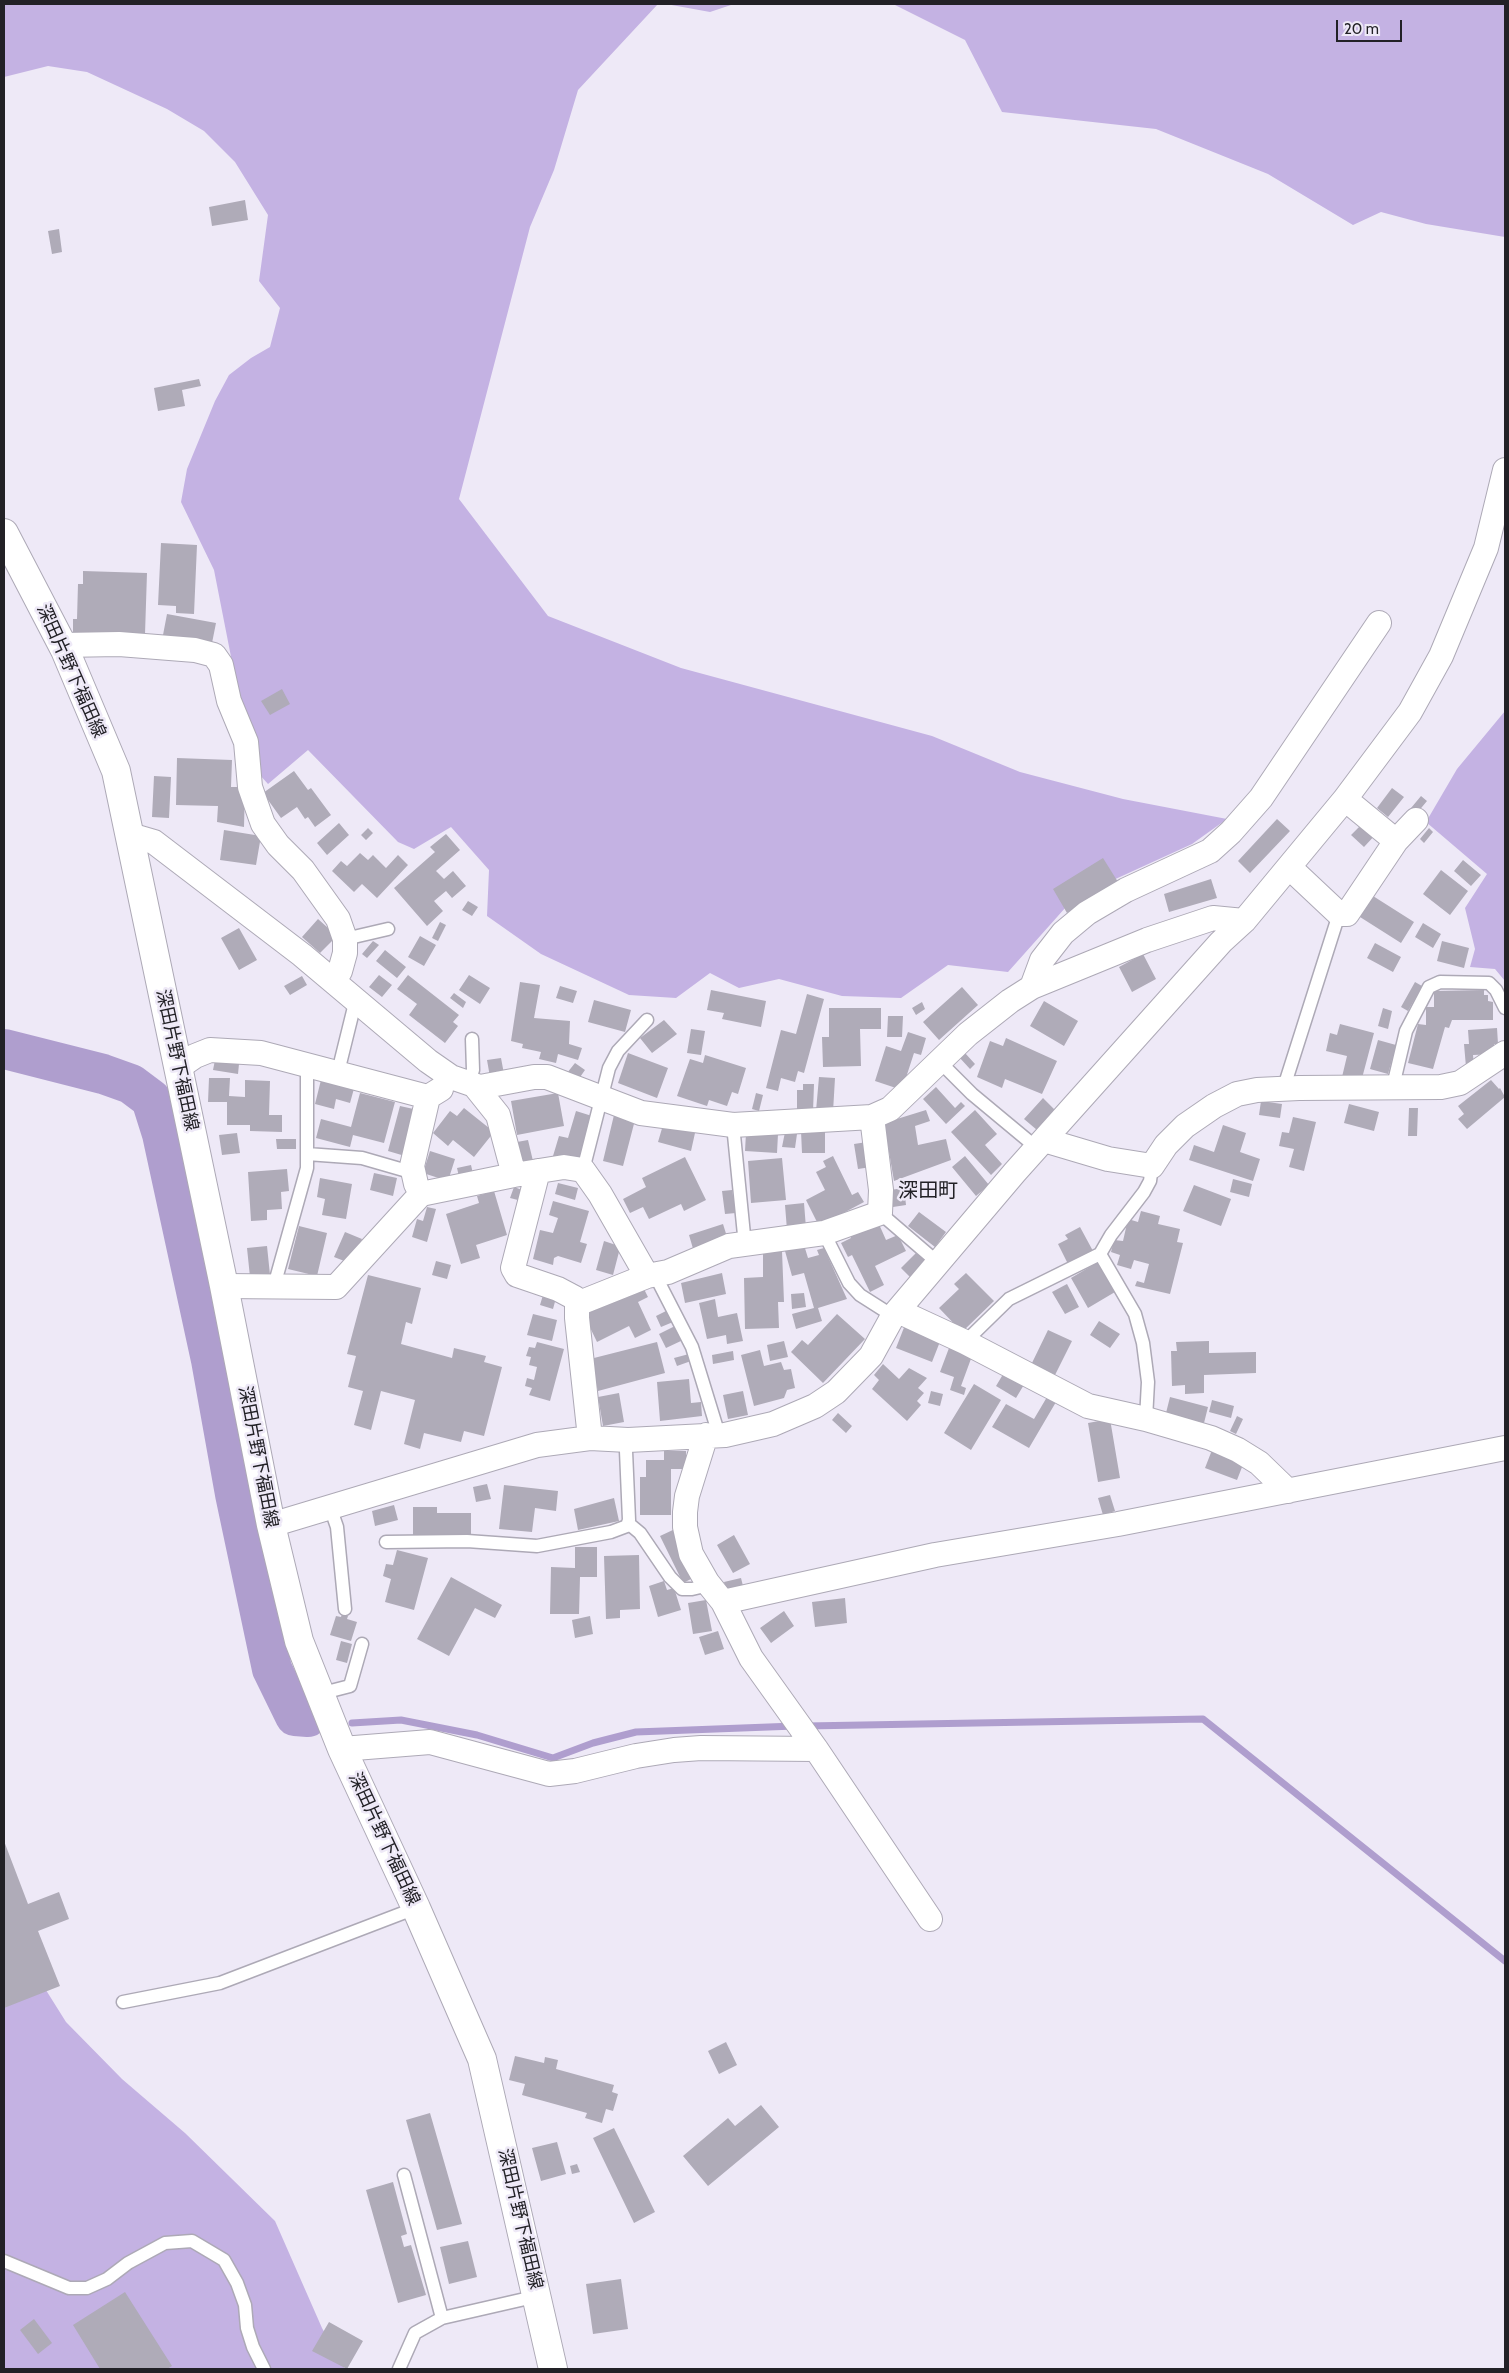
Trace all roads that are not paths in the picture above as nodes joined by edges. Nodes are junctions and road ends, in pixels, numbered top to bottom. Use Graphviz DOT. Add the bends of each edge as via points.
graph roads {
  1 [pos="1505,470"];
  2 [pos="4,532"];
  3 [pos="1379,623"];
  4 [pos="63,645"];
  5 [pos="1345,798"];
  6 [pos="1416,820"];
  7 [pos="130,835"];
  8 [pos="1396,840"];
  9 [pos="1289,867"];
  10 [pos="1339,914"];
  11 [pos="1244,921"];
  12 [pos="388,929"];
  13 [pos="345,939"];
  14 [pos="334,981"];
  15 [pos="1032,987"];
  16 [pos="356,999"];
  17 [pos="1505,1008"];
  18 [pos="647,1020"];
  19 [pos="472,1039"];
  20 [pos="1505,1053"];
  21 [pos="940,1062"];
  22 [pos="307,1065"];
  23 [pos="179,1068"];
  24 [pos="338,1072"];
  25 [pos="467,1083"];
  26 [pos="1393,1086"];
  27 [pos="1283,1090"];
  28 [pos="428,1097"];
  29 [pos="602,1097"];
  30 [pos="872,1117"];
  31 [pos="733,1125"];
  32 [pos="1040,1144"];
  33 [pos="307,1154"];
  34 [pos="1152,1166"];
  35 [pos="583,1170"];
  36 [pos="538,1171"];
  37 [pos="514,1175"];
  38 [pos="417,1183"];
  39 [pos="880,1213"];
  40 [pos="824,1233"];
  41 [pos="745,1245"];
  42 [pos="1100,1254"];
  43 [pos="937,1262"];
  44 [pos="651,1275"];
  45 [pos="224,1286"];
  46 [pos="274,1286"];
  47 [pos="577,1304"];
  48 [pos="895,1314"];
  49 [pos="965,1342"];
  50 [pos="1146,1419"];
  51 [pos="713,1435"];
  52 [pos="590,1438"];
  53 [pos="628,1440"];
  54 [pos="1505,1448"];
  55 [pos="1288,1491"];
  56 [pos="330,1507"];
  57 [pos="628,1524"];
  58 [pos="271,1525"];
  59 [pos="386,1542"];
  60 [pos="716,1593"];
  61 [pos="345,1609"];
  62 [pos="362,1644"];
  63 [pos="319,1694"];
  64 [pos="342,1749"];
  65 [pos="816,1749"];
  66 [pos="416,1908"];
  67 [pos="930,1919"];
  68 [pos="123,2002"];
  69 [pos="404,2175"];
  70 [pos="4,2261"];
  71 [pos="538,2296"];
  72 [pos="442,2318"];
  73 [pos="264,2369"];
  74 [pos="400,2369"];
  75 [pos="553,2369"];
  1 -- 5 [label="street" via="1486,548 1440,656 1410,712"];
  2 -- 4 [label="main road, 深田片野下福田線"];
  3 -- 15 [label="street" via="1261,798 1232,832 1210,851 1126,890 1087,913 1063,933 1042,960"];
  4 -- 7 [label="main road, 深田片野下福田線" via="116,771"];
  4 -- 13 [label="street" via="119,644 195,650 214,655 221,665 229,701 246,742 250,787 263,824 324,897 338,919"];
  5 -- 8 [label="street"];
  5 -- 9 [label="street"];
  6 -- 8 [label="street"];
  7 -- 14 [label="street" via="154,842"];
  7 -- 23 [label="main road, 深田片野下福田線"];
  8 -- 10 [label="street" via="1347,914"];
  9 -- 10 [label="street"];
  9 -- 11 [label="street"];
  10 -- 27 [label="lane"];
  11 -- 15 [label="street" via="1213,918 1147,940"];
  11 -- 32 [label="street" via="1221,942"];
  12 -- 13 [label="lane"];
  13 -- 14 [label="street" via="345,953"];
  14 -- 16 [label="street"];
  15 -- 21 [label="street" via="975,1028"];
  16 -- 24 [label="lane"];
  16 -- 25 [label="street" via="428,1061"];
  17 -- 26 [label="lane" via="1490,983 1440,982 1429,987 1406,1031"];
  18 -- 29 [label="lane" via="618,1050"];
  19 -- 25 [label="lane" via="473,1070"];
  20 -- 26 [label="street" via="1460,1083 1441,1088"];
  21 -- 30 [label="street" via="890,1109"];
  21 -- 32 [label="lane" via="972,1094"];
  22 -- 23 [label="street" via="261,1053 210,1050"];
  22 -- 24 [label="street"];
  22 -- 33 [label="lane"];
  23 -- 45 [label="main road, 深田片野下福田線"];
  24 -- 28 [label="street"];
  25 -- 28 [label="street"];
  25 -- 29 [label="street" via="496,1084 546,1078"];
  25 -- 37 [label="street" via="498,1115"];
  26 -- 27 [label="street"];
  27 -- 34 [label="street" via="1237,1094 1214,1106 1185,1126 1166,1145"];
  28 -- 38 [label="street" via="412,1166"];
  29 -- 31 [label="street" via="641,1113"];
  29 -- 35 [label="lane"];
  30 -- 31 [label="street"];
  30 -- 39 [label="street" via="881,1190"];
  31 -- 41 [label="lane"];
  32 -- 34 [label="street"];
  32 -- 43 [label="street"];
  33 -- 38 [label="lane" via="362,1158"];
  33 -- 46 [label="lane" via="307,1168"];
  34 -- 42 [label="lane" via="1144,1192"];
  35 -- 36 [label="street" via="564,1167"];
  35 -- 44 [label="street"];
  36 -- 37 [label="street"];
  36 -- 47 [label="street" via="513,1268 517,1275 575,1298"];
  37 -- 38 [label="street"];
  38 -- 46 [label="street" via="336,1287"];
  39 -- 40 [label="street"];
  39 -- 43 [label="lane"];
  40 -- 41 [label="street"];
  40 -- 48 [label="lane" via="849,1283 860,1295"];
  41 -- 44 [label="street" via="729,1246 668,1272"];
  42 -- 49 [label="lane" via="1009,1299"];
  42 -- 50 [label="lane" via="1137,1321 1148,1382"];
  43 -- 48 [label="street"];
  44 -- 47 [label="street"];
  44 -- 51 [label="lane" via="692,1347"];
  45 -- 46 [label="street"];
  45 -- 58 [label="main road, 深田片野下福田線"];
  47 -- 52 [label="street"];
  48 -- 49 [label="street"];
  48 -- 51 [label="street" via="871,1356 836,1392 815,1406 774,1424"];
  49 -- 50 [label="street" via="1081,1403"];
  50 -- 55 [label="street" via="1211,1438 1238,1450 1259,1463"];
  51 -- 53 [label="street"];
  51 -- 60 [label="street" via="687,1496 685,1527 691,1554"];
  52 -- 53 [label="street"];
  52 -- 56 [label="street" via="537,1445"];
  53 -- 57 [label="lane"];
  54 -- 55 [label="street"];
  55 -- 60 [label="street" via="1118,1524"];
  56 -- 58 [label="street"];
  56 -- 61 [label="lane" via="336,1527"];
  57 -- 59 [label="lane" via="611,1532 537,1546 467,1541"];
  57 -- 60 [label="lane" via="640,1533 682,1589"];
  58 -- 63 [label="main road, 深田片野下福田線" via="299,1642"];
  60 -- 65 [label="street" via="751,1658"];
  62 -- 63 [label="lane" via="350,1686"];
  63 -- 64 [label="main road, 深田片野下福田線"];
  64 -- 65 [label="street" via="430,1742 549,1774 575,1772 674,1750"];
  64 -- 66 [label="main road, 深田片野下福田線"];
  65 -- 67 [label="street"];
  66 -- 68 [label="lane" via="220,1983"];
  66 -- 71 [label="main road, 深田片野下福田線" via="482,2060"];
  69 -- 72 [label="lane"];
  70 -- 73 [label="lane" via="69,2288 87,2288 165,2243 192,2241 224,2260 237,2283 247,2328"];
  71 -- 72 [label="lane"];
  71 -- 75 [label="main road, 深田片野下福田線"];
  72 -- 74 [label="lane" via="415,2333"];
}
